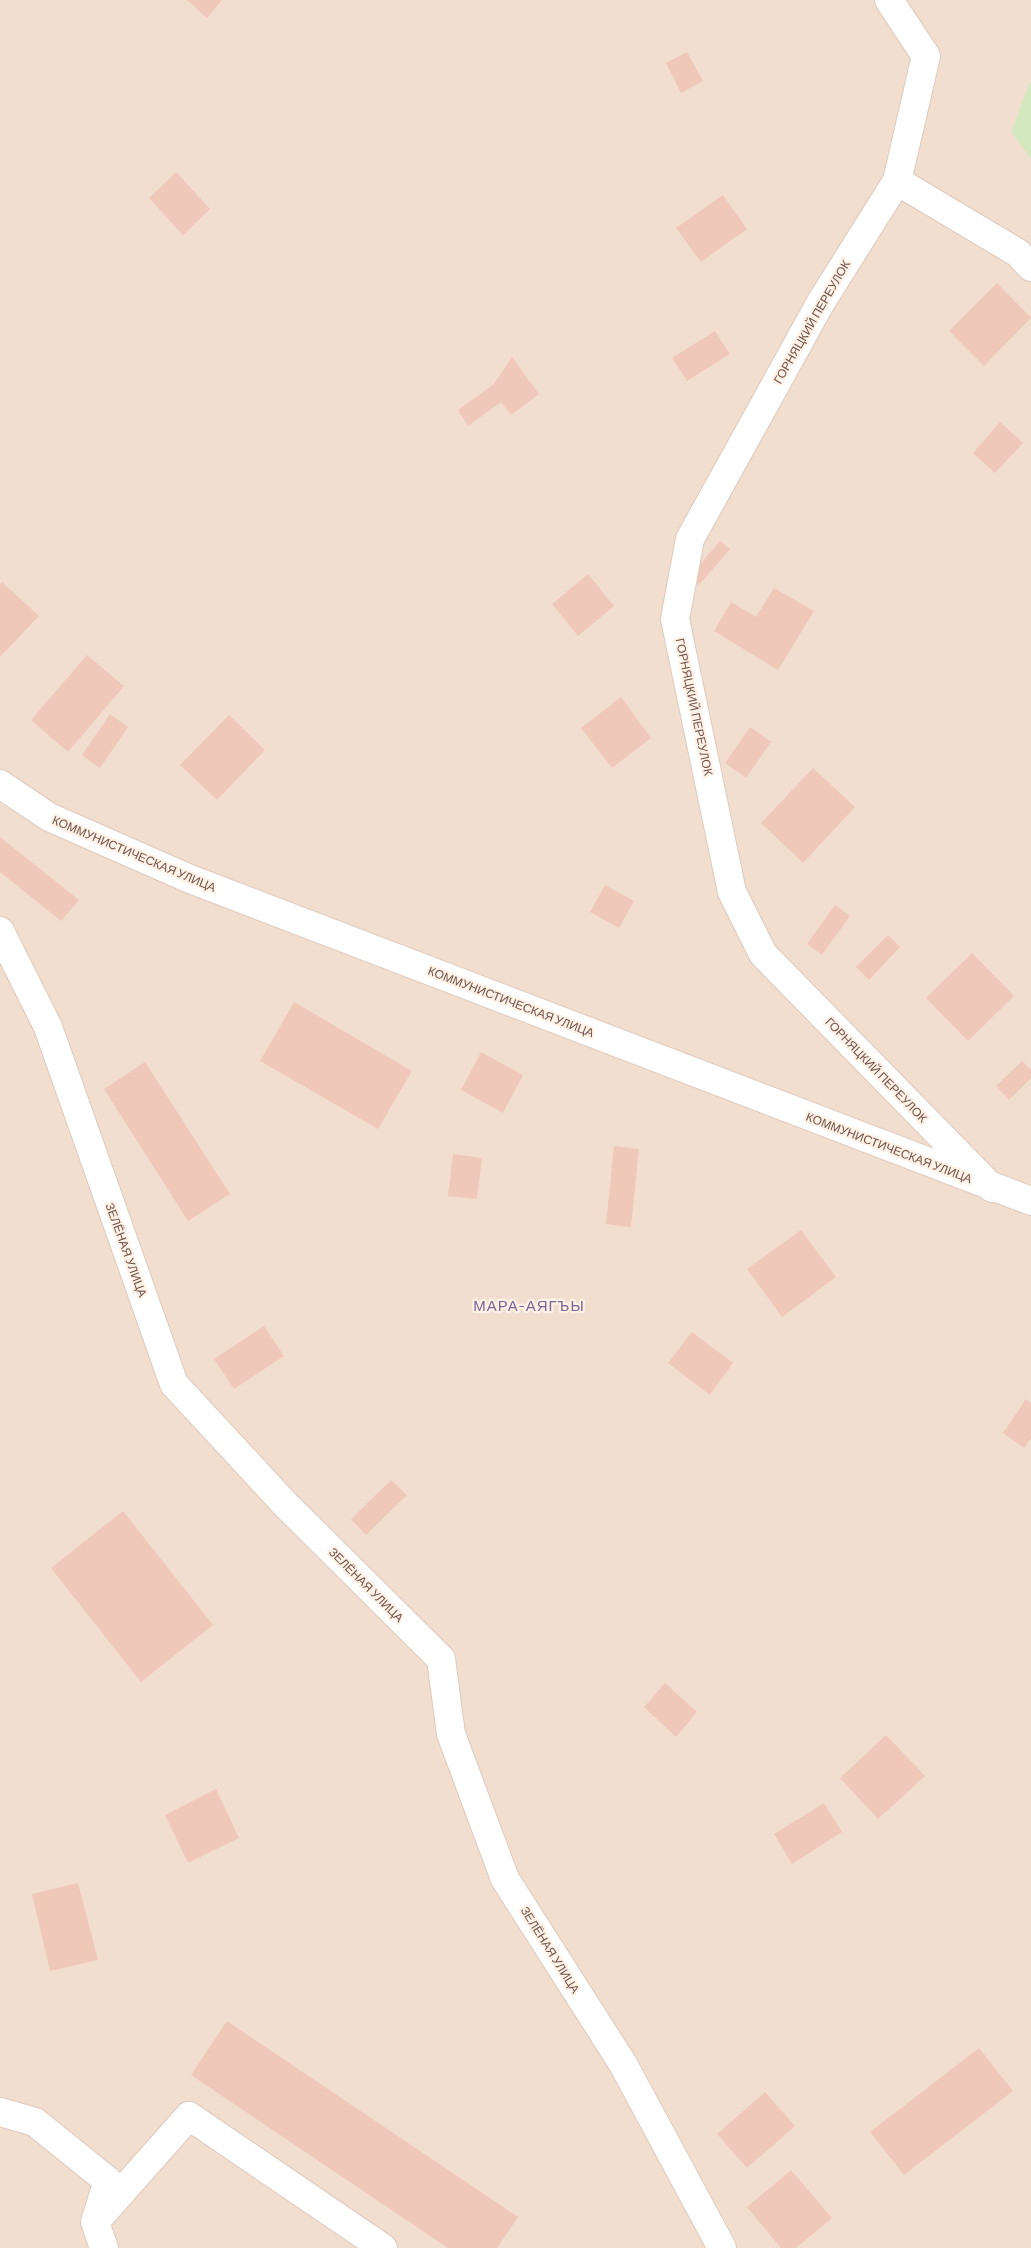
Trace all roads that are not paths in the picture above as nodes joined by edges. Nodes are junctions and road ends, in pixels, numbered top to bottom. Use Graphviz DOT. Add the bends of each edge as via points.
graph roads {
  1 [pos="889,0"];
  2 [pos="897,181"];
  3 [pos="1031,267"];
  4 [pos="0,784"];
  5 [pos="0,931"];
  6 [pos="992,1188"];
  7 [pos="1031,1201"];
  8 [pos="0,2112"];
  9 [pos="95,2222"];
  10 [pos="104,2248"];
  11 [pos="383,2248"];
  12 [pos="722,2248"];
  1 -- 2 [label="street, ГОРНЯЦКИЙ ПЕРЕУЛОК" via="926,56"];
  2 -- 3 [label="street" via="1018,253"];
  2 -- 6 [label="street, ГОРНЯЦКИЙ ПЕРЕУЛОК" via="822,302 690,539 675,619 732,892 763,954"];
  4 -- 6 [label="street, КОММУНИСТИЧЕСКАЯ УЛИЦА" via="49,818 190,879"];
  5 -- 12 [label="street, ЗЕЛЁНАЯ УЛИЦА" via="48,1027 174,1384 285,1504 441,1659 451,1734 505,1879 623,2064"];
  6 -- 7 [label="street, КОММУНИСТИЧЕСКАЯ УЛИЦА"];
  8 -- 9 [label="street" via="35,2122 108,2181"];
  9 -- 10 [label="street"];
  9 -- 11 [label="street" via="189,2116"];
}
